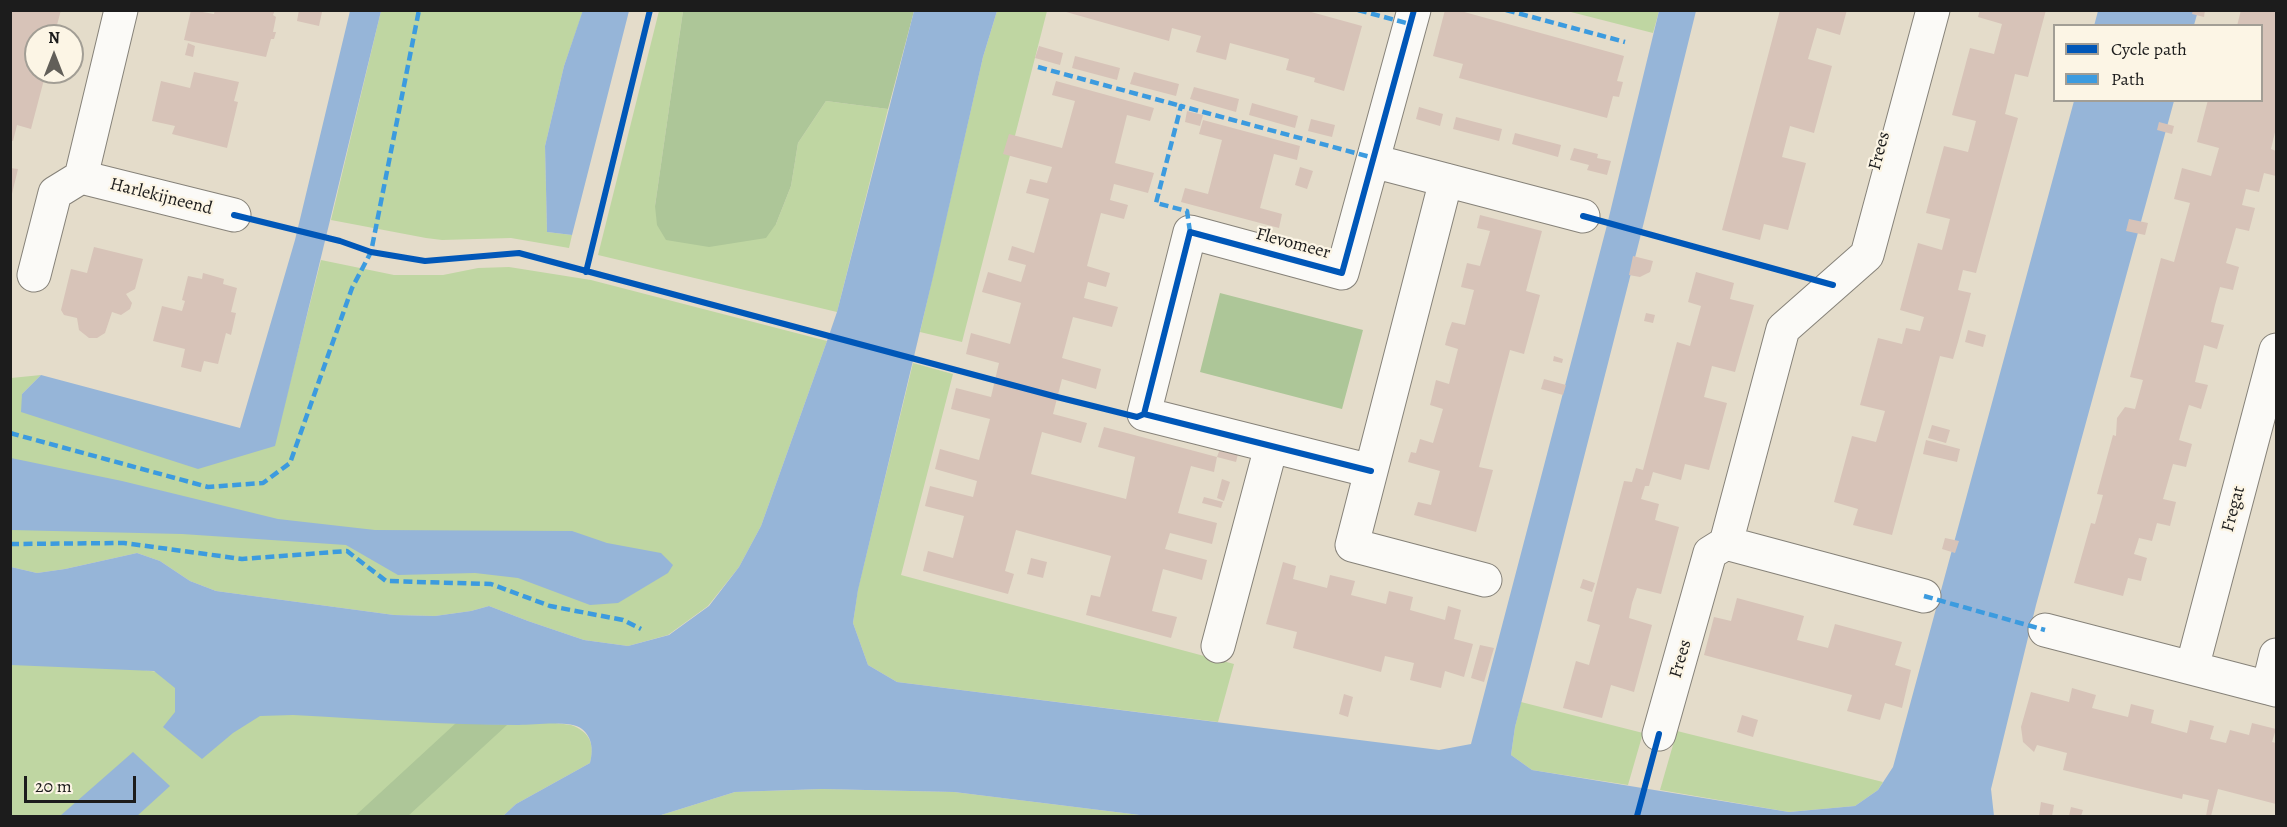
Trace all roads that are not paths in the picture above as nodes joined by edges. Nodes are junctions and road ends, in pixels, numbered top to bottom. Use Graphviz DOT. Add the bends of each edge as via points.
graph roads {
  1 [pos="120,10"];
  2 [pos="1414,10"];
  3 [pos="1933,10"];
  4 [pos="1373,161"];
  5 [pos="81,177"];
  6 [pos="1446,180"];
  7 [pos="234,214"];
  8 [pos="1583,216"];
  9 [pos="34,275"];
  10 [pos="2277,350"];
  11 [pos="1271,447"];
  12 [pos="1371,471"];
  13 [pos="1726,543"];
  14 [pos="1485,580"];
  15 [pos="1924,596"];
  16 [pos="2045,630"];
  17 [pos="1218,646"];
  18 [pos="2277,655"];
  19 [pos="2192,668"];
  20 [pos="2272,689"];
  21 [pos="1659,734"];
  1 -- 5 [label="street"];
  2 -- 4 [label="street, Flevomeer"];
  3 -- 13 [label="street, Frees" via="1867,255 1783,329"];
  4 -- 6 [label="street"];
  4 -- 11 [label="street, Flevomeer" via="1342,273 1190,232 1144,414"];
  5 -- 7 [label="street, Harlekijneend"];
  5 -- 9 [label="street" via="55,193"];
  6 -- 8 [label="street"];
  6 -- 12 [label="street"];
  10 -- 19 [label="street, Fregat"];
  11 -- 12 [label="street, Flevomeer"];
  11 -- 17 [label="street"];
  12 -- 14 [label="street" via="1352,545"];
  13 -- 15 [label="street"];
  13 -- 21 [label="street, Frees" via="1710,553"];
  16 -- 19 [label="street"];
  18 -- 20 [label="street"];
  19 -- 20 [label="street"];
}
